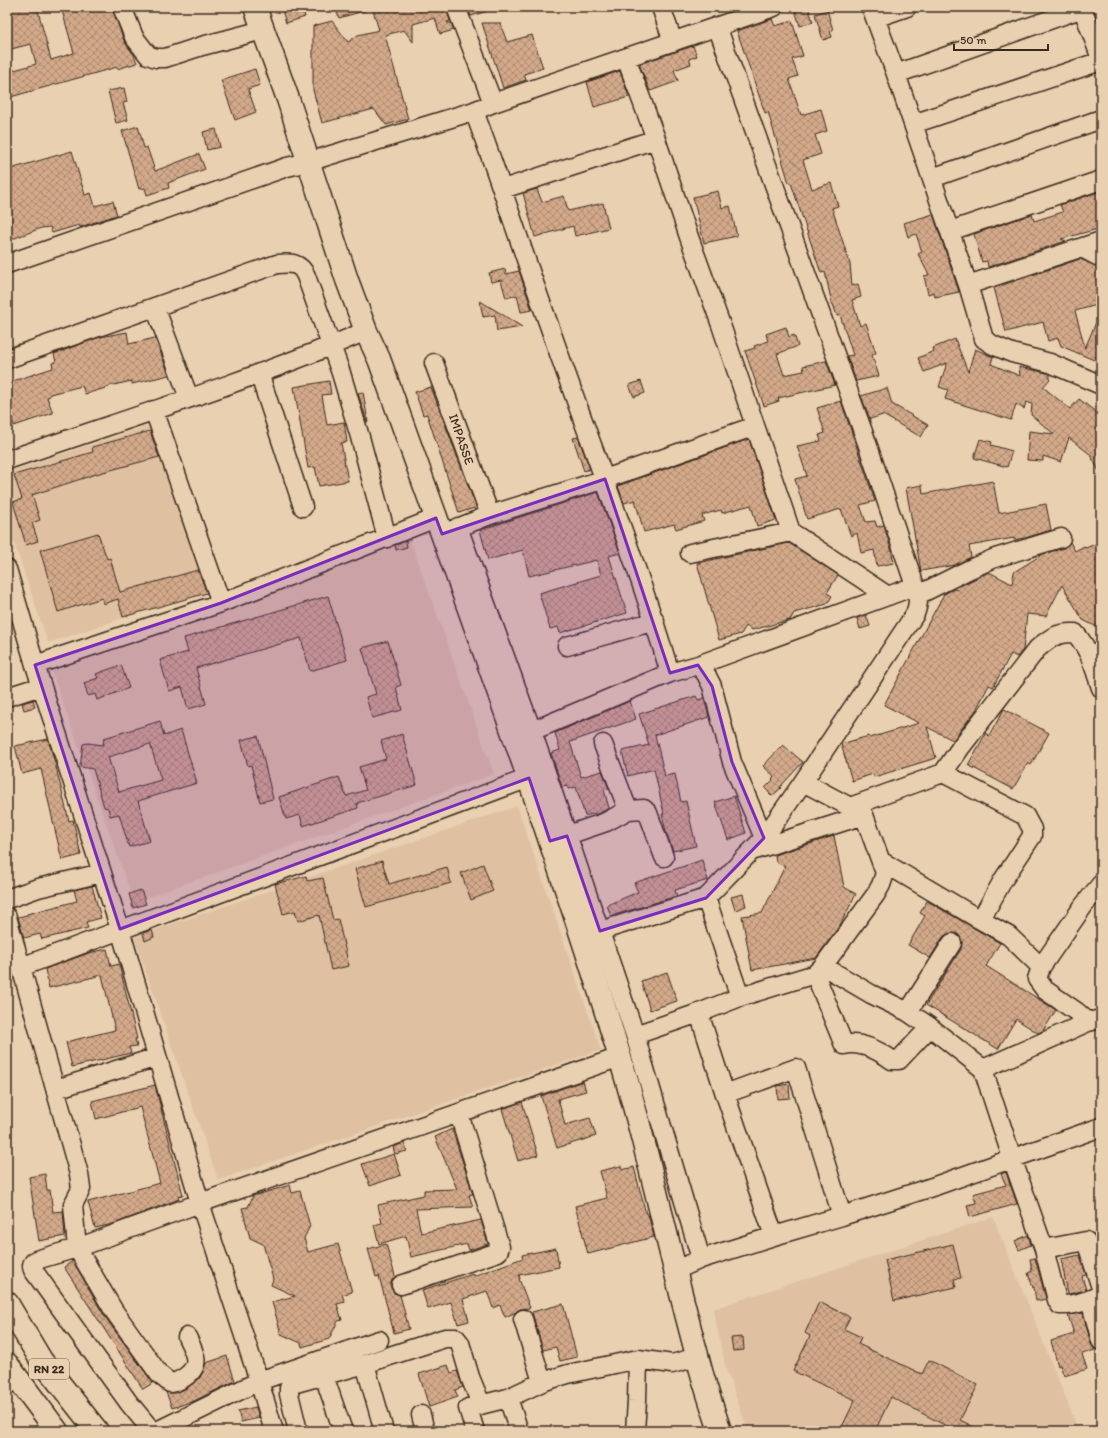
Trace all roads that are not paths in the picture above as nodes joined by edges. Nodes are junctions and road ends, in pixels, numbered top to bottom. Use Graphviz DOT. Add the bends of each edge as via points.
graph roads {
  1 [pos="122,7"];
  2 [pos="255,7"];
  3 [pos="456,7"];
  4 [pos="661,7"];
  5 [pos="774,7"];
  6 [pos="907,7"];
  7 [pos="1083,8"];
  8 [pos="873,12"];
  9 [pos="717,26"];
  10 [pos="263,30"];
  11 [pos="1098,37"];
  12 [pos="673,42"];
  13 [pos="626,58"];
  14 [pos="1101,60"];
  15 [pos="896,74"];
  16 [pos="493,103"];
  17 [pos="474,111"];
  18 [pos="1101,119"];
  19 [pos="913,124"];
  20 [pos="656,139"];
  21 [pos="308,162"];
  22 [pos="932,178"];
  23 [pos="1101,180"];
  24 [pos="503,189"];
  25 [pos="950,231"];
  26 [pos="1101,241"];
  27 [pos="1082,248"];
  28 [pos="1101,258"];
  29 [pos="7,264"];
  30 [pos="968,285"];
  31 [pos="155,307"];
  32 [pos="366,331"];
  33 [pos="333,346"];
  34 [pos="7,359"];
  35 [pos="434,363"];
  36 [pos="259,372"];
  37 [pos="1101,385"];
  38 [pos="189,398"];
  39 [pos="154,410"];
  40 [pos="755,426"];
  41 [pos="7,460"];
  42 [pos="605,479"];
  43 [pos="303,507"];
  44 [pos="490,515"];
  45 [pos="445,526"];
  46 [pos="791,532"];
  47 [pos="387,538"];
  48 [pos="1061,538"];
  49 [pos="690,553"];
  50 [pos="7,569"];
  51 [pos="917,591"];
  52 [pos="888,596"];
  53 [pos="222,603"];
  54 [pos="14,618"];
  55 [pos="655,621"];
  56 [pos="567,646"];
  57 [pos="698,665"];
  58 [pos="35,666"];
  59 [pos="670,673"];
  60 [pos="1099,679"];
  61 [pos="41,686"];
  62 [pos="7,697"];
  63 [pos="532,731"];
  64 [pos="603,744"];
  65 [pos="943,772"];
  66 [pos="529,778"];
  67 [pos="803,782"];
  68 [pos="628,810"];
  69 [pos="857,811"];
  70 [pos="559,838"];
  71 [pos="764,838"];
  72 [pos="752,852"];
  73 [pos="664,857"];
  74 [pos="881,861"];
  75 [pos="102,873"];
  76 [pos="1101,884"];
  77 [pos="706,898"];
  78 [pos="7,899"];
  79 [pos="7,917"];
  80 [pos="977,918"];
  81 [pos="120,930"];
  82 [pos="600,931"];
  83 [pos="952,943"];
  84 [pos="21,967"];
  85 [pos="1041,967"];
  86 [pos="819,970"];
  87 [pos="740,997"];
  88 [pos="908,1012"];
  89 [pos="699,1014"];
  90 [pos="1095,1021"];
  91 [pos="930,1027"];
  92 [pos="636,1035"];
  93 [pos="157,1057"];
  94 [pos="620,1057"];
  95 [pos="983,1069"];
  96 [pos="56,1089"];
  97 [pos="725,1094"];
  98 [pos="459,1114"];
  99 [pos="1101,1126"];
  100 [pos="1012,1158"];
  101 [pos="200,1203"];
  102 [pos="842,1216"];
  103 [pos="774,1236"];
  104 [pos="1093,1239"];
  105 [pos="77,1248"];
  106 [pos="1044,1250"];
  107 [pos="701,1259"];
  108 [pos="676,1270"];
  109 [pos="401,1285"];
  110 [pos="1097,1294"];
  111 [pos="7,1303"];
  112 [pos="523,1319"];
  113 [pos="187,1337"];
  114 [pos="378,1340"];
  115 [pos="1101,1341"];
  116 [pos="697,1357"];
  117 [pos="638,1359"];
  118 [pos="7,1364"];
  119 [pos="364,1364"];
  120 [pos="324,1376"];
  121 [pos="259,1381"];
  122 [pos="542,1382"];
  123 [pos="508,1398"];
  124 [pos="481,1404"];
  125 [pos="57,1431"];
  126 [pos="97,1431"];
  127 [pos="152,1431"];
  128 [pos="157,1431"];
  129 [pos="274,1431"];
  130 [pos="298,1431"];
  131 [pos="343,1431"];
  132 [pos="384,1431"];
  133 [pos="475,1431"];
  134 [pos="519,1431"];
  135 [pos="635,1431"];
  136 [pos="720,1431"];
  1 -- 10 [label="street" via="134,37 148,55 156,58 164,58"];
  2 -- 10 [label="main road"];
  3 -- 16 [label="street"];
  4 -- 12 [label="street"];
  5 -- 9 [label="street"];
  6 -- 8 [label="street"];
  7 -- 11 [label="street"];
  7 -- 15 [label="street"];
  8 -- 15 [label="street"];
  9 -- 12 [label="street"];
  9 -- 51 [label="street"];
  10 -- 21 [label="main road"];
  11 -- 14 [label="street"];
  12 -- 13 [label="street"];
  13 -- 16 [label="street"];
  13 -- 20 [label="street"];
  14 -- 19 [label="street"];
  15 -- 19 [label="street"];
  16 -- 17 [label="street"];
  17 -- 21 [label="street"];
  17 -- 24 [label="street"];
  18 -- 22 [label="street"];
  19 -- 22 [label="street"];
  20 -- 24 [label="street"];
  20 -- 40 [label="street"];
  21 -- 29 [label="street" via="287,166"];
  21 -- 32 [label="main road"];
  22 -- 25 [label="street"];
  23 -- 25 [label="street"];
  24 -- 42 [label="street" via="550,329"];
  25 -- 30 [label="street"];
  26 -- 27 [label="street"];
  27 -- 28 [label="street"];
  27 -- 30 [label="street"];
  30 -- 37 [label="street" via="984,340 1012,353 1050,363"];
  31 -- 33 [label="street" via="271,266 290,263 303,270"];
  31 -- 34 [label="street"];
  31 -- 38 [label="street"];
  32 -- 33 [label="street"];
  32 -- 45 [label="main road"];
  33 -- 36 [label="street"];
  33 -- 47 [label="street"];
  35 -- 44 [label="street, IMPASSE"];
  36 -- 38 [label="street"];
  36 -- 43 [label="street"];
  38 -- 39 [label="street"];
  39 -- 41 [label="street"];
  39 -- 53 [label="street"];
  40 -- 42 [label="street"];
  40 -- 46 [label="street"];
  42 -- 44 [label="street"];
  42 -- 55 [label="street"];
  44 -- 45 [label="street"];
  45 -- 47 [label="street"];
  45 -- 63 [label="street"];
  45 -- 66 [label="main road"];
  46 -- 49 [label="street"];
  46 -- 52 [label="street"];
  47 -- 53 [label="street"];
  48 -- 51 [label="street" via="989,561"];
  50 -- 54 [label="street"];
  51 -- 52 [label="street"];
  51 -- 67 [label="street" via="918,604 915,614"];
  52 -- 57 [label="street"];
  53 -- 58 [label="street"];
  54 -- 58 [label="street"];
  55 -- 56 [label="street"];
  55 -- 59 [label="street"];
  57 -- 59 [label="street"];
  57 -- 71 [label="street" via="712,686 732,762"];
  58 -- 61 [label="street"];
  59 -- 63 [label="street"];
  60 -- 65 [label="street" via="1084,643 1075,633 1050,637 1037,649"];
  61 -- 62 [label="street"];
  61 -- 75 [label="street"];
  63 -- 70 [label="street"];
  64 -- 68 [label="street"];
  65 -- 69 [label="street"];
  65 -- 80 [label="street" via="1025,816 1033,833 984,914"];
  66 -- 70 [label="main road"];
  66 -- 81 [label="street"];
  67 -- 69 [label="street"];
  67 -- 71 [label="street"];
  68 -- 70 [label="street" via="606,822"];
  68 -- 73 [label="street" via="644,808"];
  69 -- 72 [label="street"];
  69 -- 74 [label="street"];
  70 -- 82 [label="street"];
  70 -- 94 [label="main road"];
  71 -- 72 [label="street"];
  72 -- 77 [label="street"];
  74 -- 80 [label="street"];
  74 -- 86 [label="street" via="884,873 879,889"];
  75 -- 78 [label="street" via="38,888"];
  75 -- 81 [label="street"];
  76 -- 85 [label="street"];
  77 -- 82 [label="street"];
  77 -- 87 [label="street"];
  79 -- 84 [label="street"];
  80 -- 85 [label="street" via="1009,936"];
  81 -- 84 [label="street"];
  81 -- 93 [label="street"];
  82 -- 92 [label="street"];
  83 -- 88 [label="street"];
  84 -- 96 [label="street"];
  85 -- 90 [label="street" via="1038,979 1044,990"];
  86 -- 87 [label="street"];
  86 -- 88 [label="street"];
  86 -- 91 [label="street" via="844,1045 851,1043 864,1046 877,1050 892,1060 899,1060"];
  87 -- 89 [label="street"];
  88 -- 91 [label="street"];
  89 -- 92 [label="street"];
  89 -- 97 [label="street"];
  90 -- 95 [label="street"];
  91 -- 95 [label="street"];
  92 -- 107 [label="street"];
  93 -- 96 [label="street"];
  93 -- 101 [label="street"];
  94 -- 98 [label="street"];
  94 -- 108 [label="main road"];
  95 -- 100 [label="street"];
  96 -- 105 [label="street" via="81,1189 73,1205"];
  97 -- 102 [label="street" via="796,1068"];
  97 -- 103 [label="street"];
  98 -- 101 [label="street"];
  98 -- 109 [label="street" via="500,1247 498,1252"];
  99 -- 100 [label="street"];
  100 -- 102 [label="street"];
  100 -- 106 [label="street"];
  101 -- 105 [label="street"];
  101 -- 121 [label="street"];
  102 -- 103 [label="street"];
  103 -- 107 [label="street"];
  104 -- 106 [label="street"];
  104 -- 110 [label="street"];
  105 -- 113 [label="street" via="114,1311 159,1374 170,1383 178,1381 195,1367 194,1353"];
  105 -- 127 [label="street" via="36,1260 32,1264 33,1270"];
  106 -- 110 [label="street" via="1060,1305"];
  107 -- 108 [label="street"];
  108 -- 116 [label="main road"];
  110 -- 115 [label="street"];
  111 -- 126 [label="main road, RN 22" via="42,1360"];
  112 -- 122 [label="street"];
  114 -- 121 [label="street"];
  116 -- 117 [label="street" via="672,1364"];
  116 -- 136 [label="main road"];
  117 -- 122 [label="street"];
  117 -- 135 [label="street"];
  118 -- 125 [label="main road, RN 22"];
  119 -- 120 [label="street"];
  119 -- 124 [label="street" via="445,1338 456,1338"];
  119 -- 132 [label="street"];
  120 -- 130 [label="street" via="292,1384 289,1388"];
  120 -- 131 [label="street"];
  121 -- 128 [label="street"];
  121 -- 129 [label="street"];
  122 -- 123 [label="street"];
  123 -- 124 [label="street"];
  123 -- 134 [label="street"];
  124 -- 133 [label="street" via="468,1408"];
}
